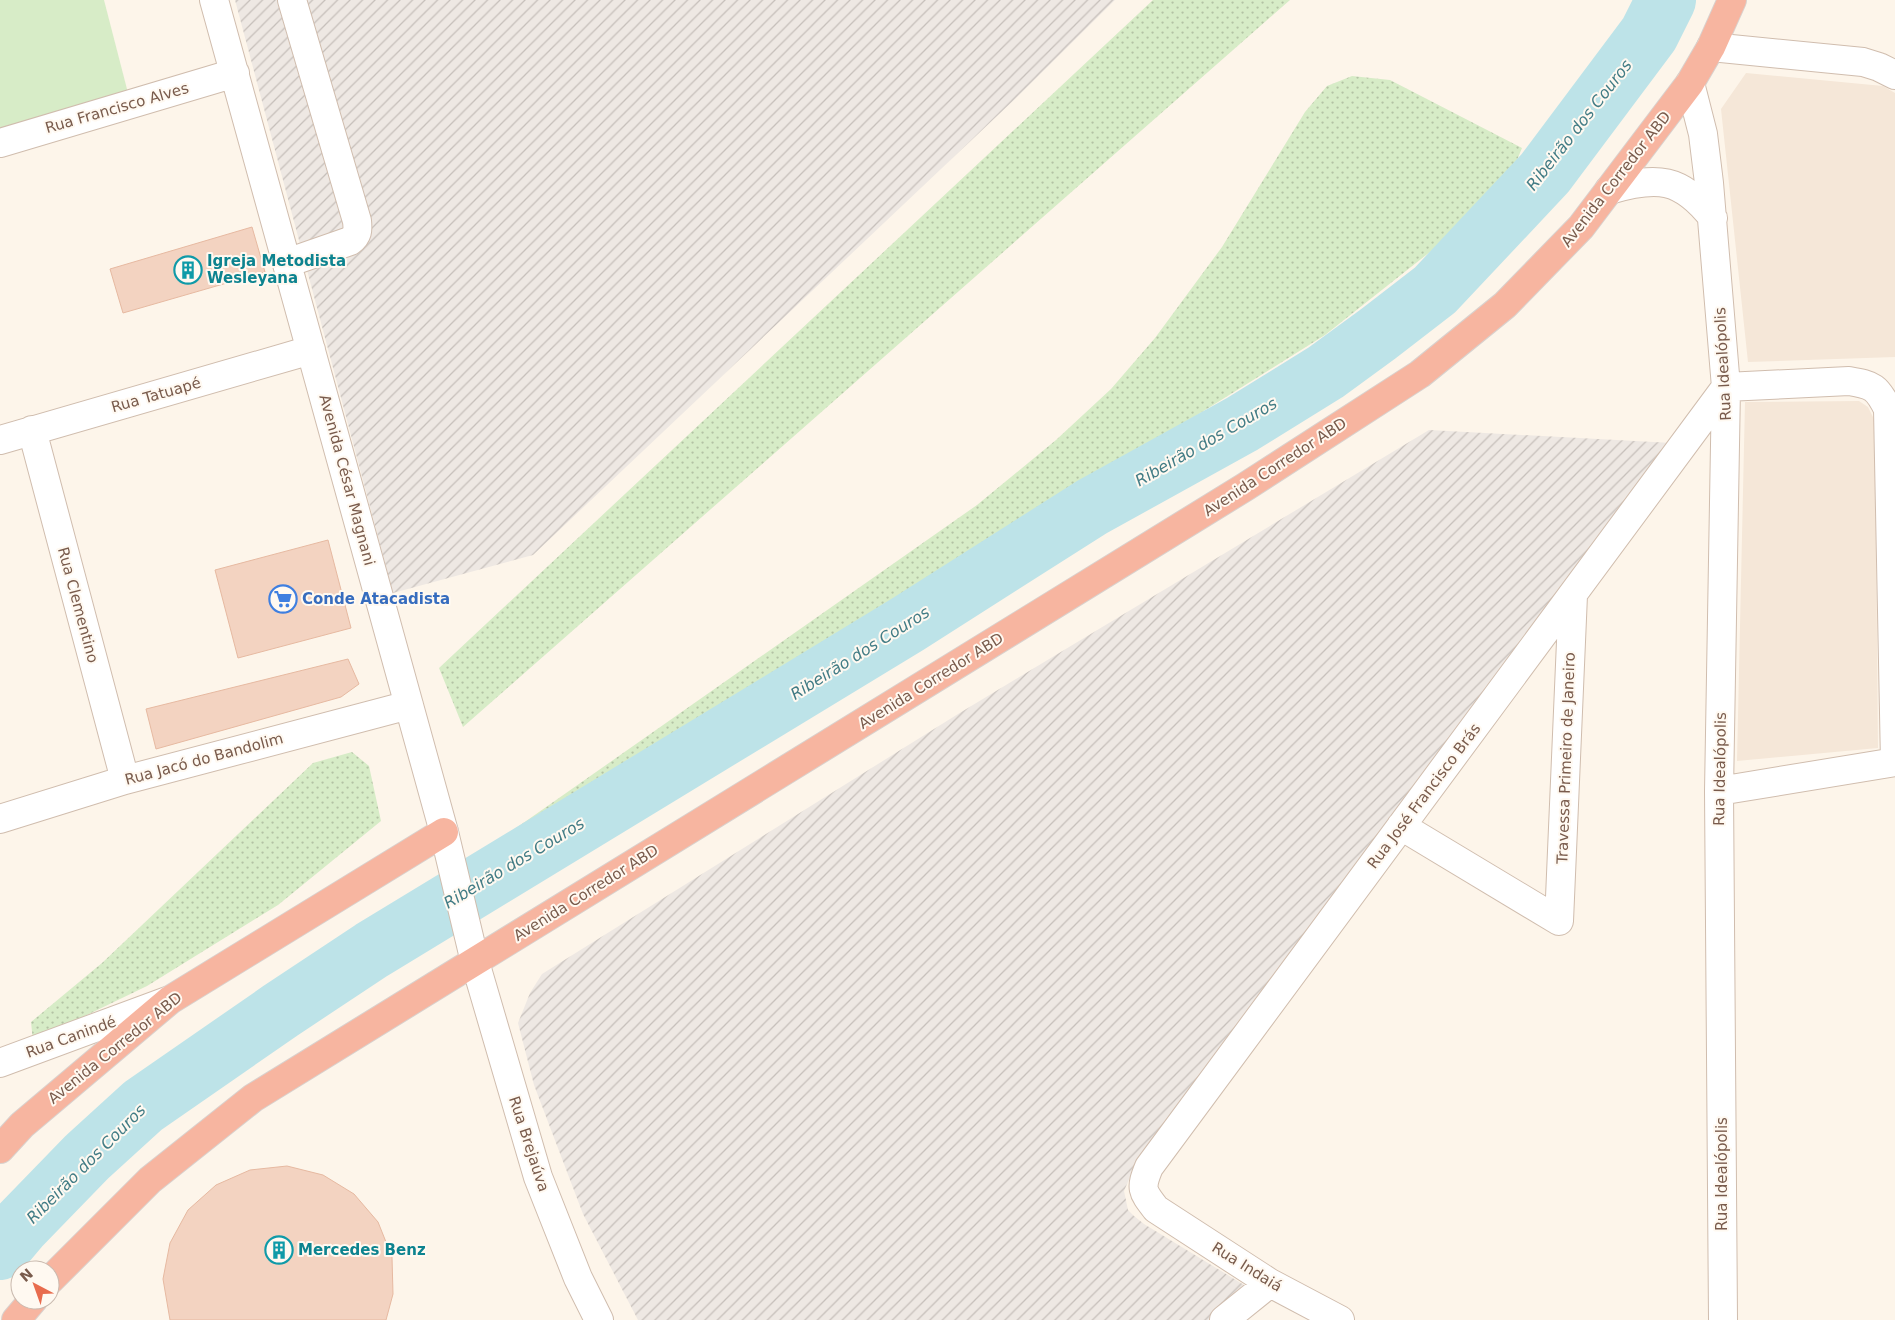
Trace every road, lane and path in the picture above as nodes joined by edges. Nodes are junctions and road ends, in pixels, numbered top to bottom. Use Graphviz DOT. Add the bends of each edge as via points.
graph roads {
  1 [pos="214,0"];
  2 [pos="292,0"];
  3 [pos="1732,0"];
  4 [pos="1711,47"];
  5 [pos="235,73"];
  6 [pos="1895,75"];
  7 [pos="1690,83"];
  8 [pos="0,143"];
  9 [pos="1609,190"];
  10 [pos="1713,218"];
  11 [pos="287,263"];
  12 [pos="311,350"];
  13 [pos="1726,387"];
  14 [pos="32,430"];
  15 [pos="0,440"];
  16 [pos="1572,595"];
  17 [pos="409,705"];
  18 [pos="1895,762"];
  19 [pos="125,780"];
  20 [pos="1719,791"];
  21 [pos="0,819"];
  22 [pos="1401,826"];
  23 [pos="444,832"];
  24 [pos="472,950"];
  25 [pos="170,1000"];
  26 [pos="0,1063"];
  27 [pos="0,1149"];
  28 [pos="1156,1209"];
  29 [pos="60,1270"];
  30 [pos="1270,1283"];
  31 [pos="24,1310"];
  32 [pos="16,1320"];
  33 [pos="599,1320"];
  34 [pos="1224,1320"];
  35 [pos="1340,1320"];
  36 [pos="1723,1320"];
  1 -- 5 [label="street, Avenida César Magnani"];
  2 -- 11 [label="street" via="358,230 350,241"];
  3 -- 4 [label="highway, Avenida Corredor ABD"];
  4 -- 6 [label="street" via="1864,62"];
  4 -- 7 [label="highway, Avenida Corredor ABD"];
  5 -- 8 [label="street, Rua Francisco Alves"];
  5 -- 11 [label="street, Avenida César Magnani"];
  7 -- 9 [label="highway, Avenida Corredor ABD"];
  7 -- 10 [label="street, Rua Idealópolis" via="1703,134"];
  9 -- 10 [label="street" via="1645,182 1682,187"];
  9 -- 24 [label="highway, Avenida Corredor ABD" via="1581,227 1506,305 1420,374 1245,487"];
  10 -- 13 [label="street, Rua Idealópolis"];
  11 -- 12 [label="street, Avenida César Magnani"];
  12 -- 14 [label="street, Rua Tatuapé"];
  12 -- 17 [label="street, Avenida César Magnani"];
  13 -- 16 [label="street, Rua José Francisco Brás"];
  13 -- 18 [label="street" via="1849,381 1867,384 1880,393 1888,409"];
  13 -- 20 [label="street, Rua Idealópolis"];
  14 -- 15 [label="street, Rua Tatuapé"];
  14 -- 19 [label="street, Rua Clementino"];
  16 -- 22 [label="street, Rua José Francisco Brás"];
  16 -- 22 [label="street, Travessa Primeiro de Janeiro" via="1559,921"];
  17 -- 19 [label="street, Rua Jacó do Bandolim"];
  17 -- 23 [label="street, Avenida César Magnani"];
  18 -- 20 [label="street"];
  19 -- 21 [label="street, Rua Jacó do Bandolim"];
  20 -- 36 [label="street, Rua Idealópolis"];
  22 -- 28 [label="street, Rua José Francisco Brás" via="1149,1167 1143,1183 1145,1195"];
  23 -- 24 [label="street, Avenida César Magnani"];
  23 -- 25 [label="highway, Avenida Corredor ABD"];
  24 -- 29 [label="highway, Avenida Corredor ABD" via="253,1098 150,1180"];
  24 -- 33 [label="street, Rua Brejaúva" via="538,1177 578,1278"];
  25 -- 26 [label="street, Rua Canindé"];
  25 -- 27 [label="highway, Avenida Corredor ABD" via="22,1125"];
  28 -- 30 [label="street, Rua Indaiá"];
  30 -- 34 [label="street"];
  30 -- 35 [label="street, Rua Indaiá"];
  31 -- 32 [label="highway"];
}
